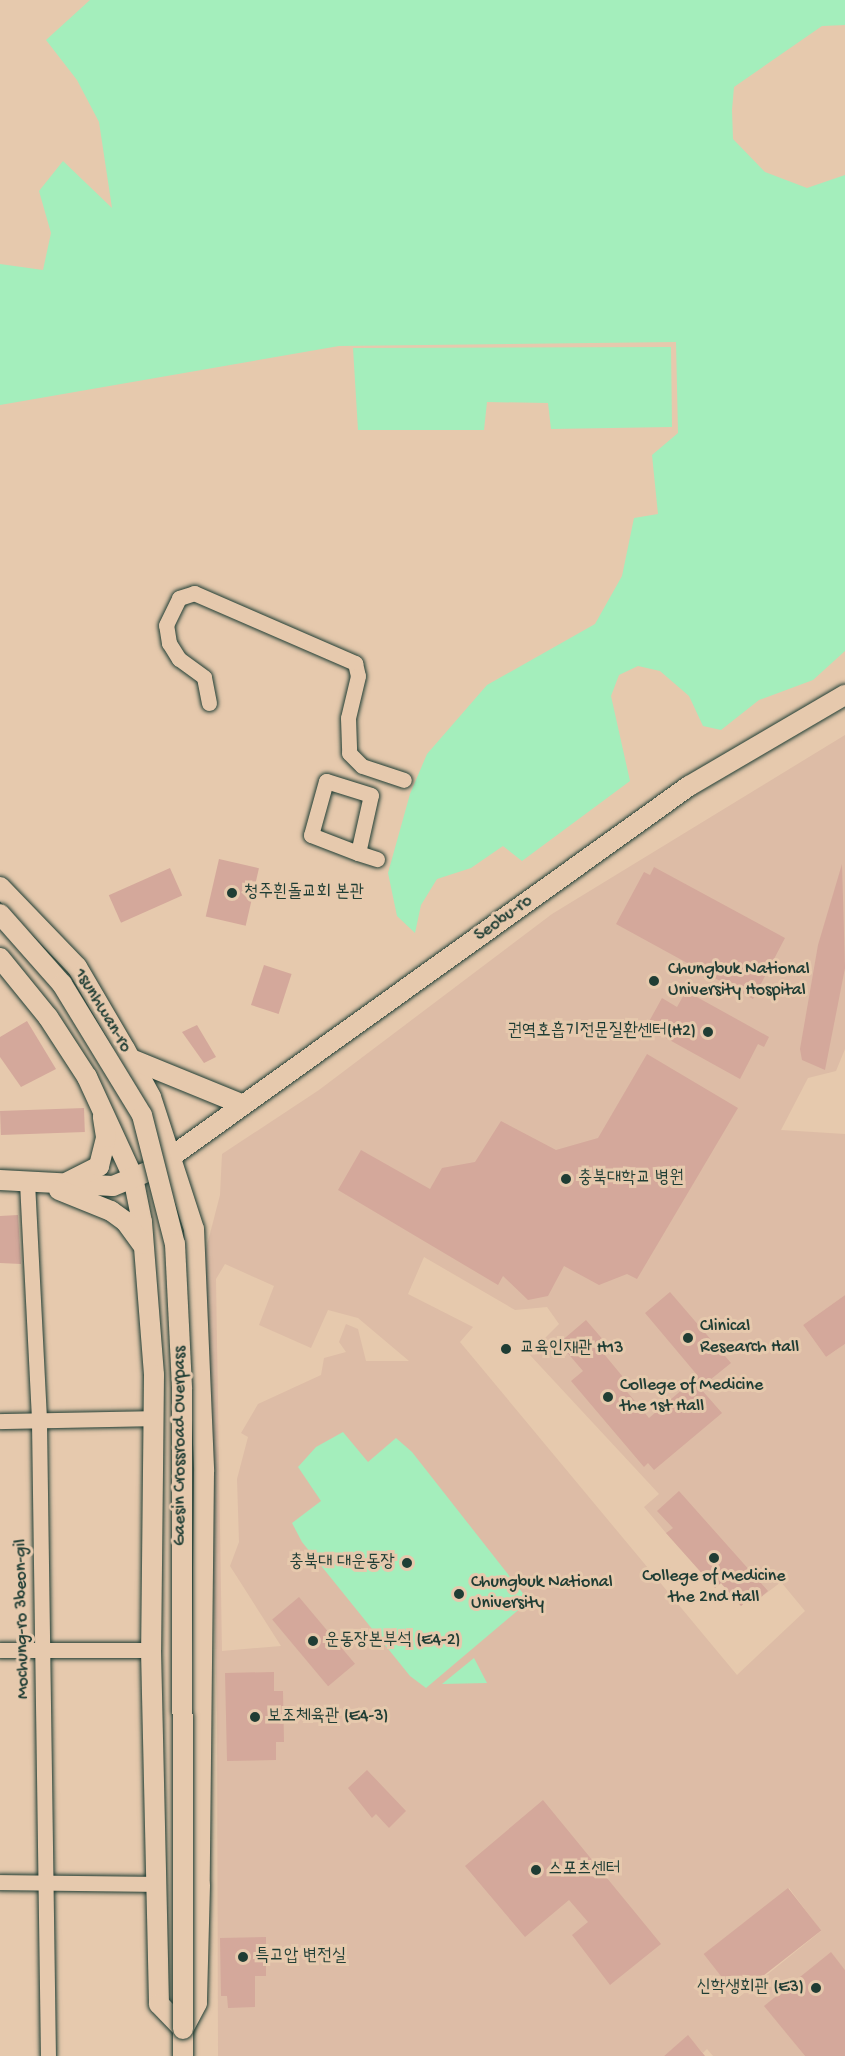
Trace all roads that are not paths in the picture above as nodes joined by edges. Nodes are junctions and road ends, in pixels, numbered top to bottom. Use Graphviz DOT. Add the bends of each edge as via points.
graph roads {
  1 [pos="845,695"];
  2 [pos="209,703"];
  3 [pos="404,780"];
  4 [pos="358,853"];
  5 [pos="377,859"];
  6 [pos="0,887"];
  7 [pos="0,914"];
  8 [pos="0,958"];
  9 [pos="131,1059"];
  10 [pos="241,1104"];
  11 [pos="102,1108"];
  12 [pos="172,1156"];
  13 [pos="133,1178"];
  14 [pos="0,1180"];
  15 [pos="27,1182"];
  16 [pos="65,1183"];
  17 [pos="144,1248"];
  18 [pos="153,1418"];
  19 [pos="0,1421"];
  20 [pos="39,1422"];
  21 [pos="44,1649"];
  22 [pos="0,1650"];
  23 [pos="151,1650"];
  24 [pos="0,1882"];
  25 [pos="48,1883"];
  26 [pos="155,1884"];
  27 [pos="183,2029"];
  28 [pos="48,2056"];
  29 [pos="183,2056"];
  1 -- 10 [label="main road, Seobu-ro" via="689,786 426,978"];
  2 -- 3 [label="street" via="204,677 179,659 169,643 166,626 179,598 194,593 355,663 358,676 348,718 349,753 362,766"];
  4 -- 4 [label="street" via="311,836 326,781 371,795"];
  4 -- 5 [label="street"];
  6 -- 9 [label="main road, 1sunhwan-ro" via="77,967"];
  7 -- 27 [label="main road, Gaesin Crossroad Overpass, bridge" via="62,984 142,1115 175,1244 182,1389"];
  8 -- 11 [label="main road" via="48,1017"];
  9 -- 10 [label="main road"];
  9 -- 12 [label="main road, 1sunhwan-ro" via="152,1097"];
  10 -- 12 [label="main road, Seobu-ro"];
  11 -- 13 [label="main road"];
  11 -- 16 [label="main road" via="106,1137 99,1166"];
  12 -- 13 [label="main road, Seobu-ro"];
  12 -- 27 [label="main road, 1sunhwan-ro" via="194,1229 204,1472 197,2003"];
  13 -- 16 [label="main road, Seobu-ro" via="113,1186"];
  13 -- 17 [label="main road"];
  14 -- 15 [label="main road"];
  15 -- 16 [label="main road, Seobu-ro"];
  15 -- 17 [label="main road" via="111,1211 126,1222"];
  15 -- 20 [label="street, Mochung-ro 3beon-gil"];
  17 -- 18 [label="main road"];
  18 -- 20 [label="street"];
  18 -- 23 [label="main road"];
  19 -- 20 [label="street"];
  20 -- 21 [label="street, Mochung-ro 3beon-gil"];
  21 -- 22 [label="street"];
  21 -- 23 [label="street"];
  21 -- 25 [label="street, Mochung-ro 3beon-gil"];
  23 -- 26 [label="main road"];
  24 -- 25 [label="street"];
  25 -- 26 [label="street"];
  25 -- 28 [label="street, Mochung-ro 3beon-gil"];
  26 -- 27 [label="main road" via="159,2004"];
  27 -- 29 [label="main road"];
}
